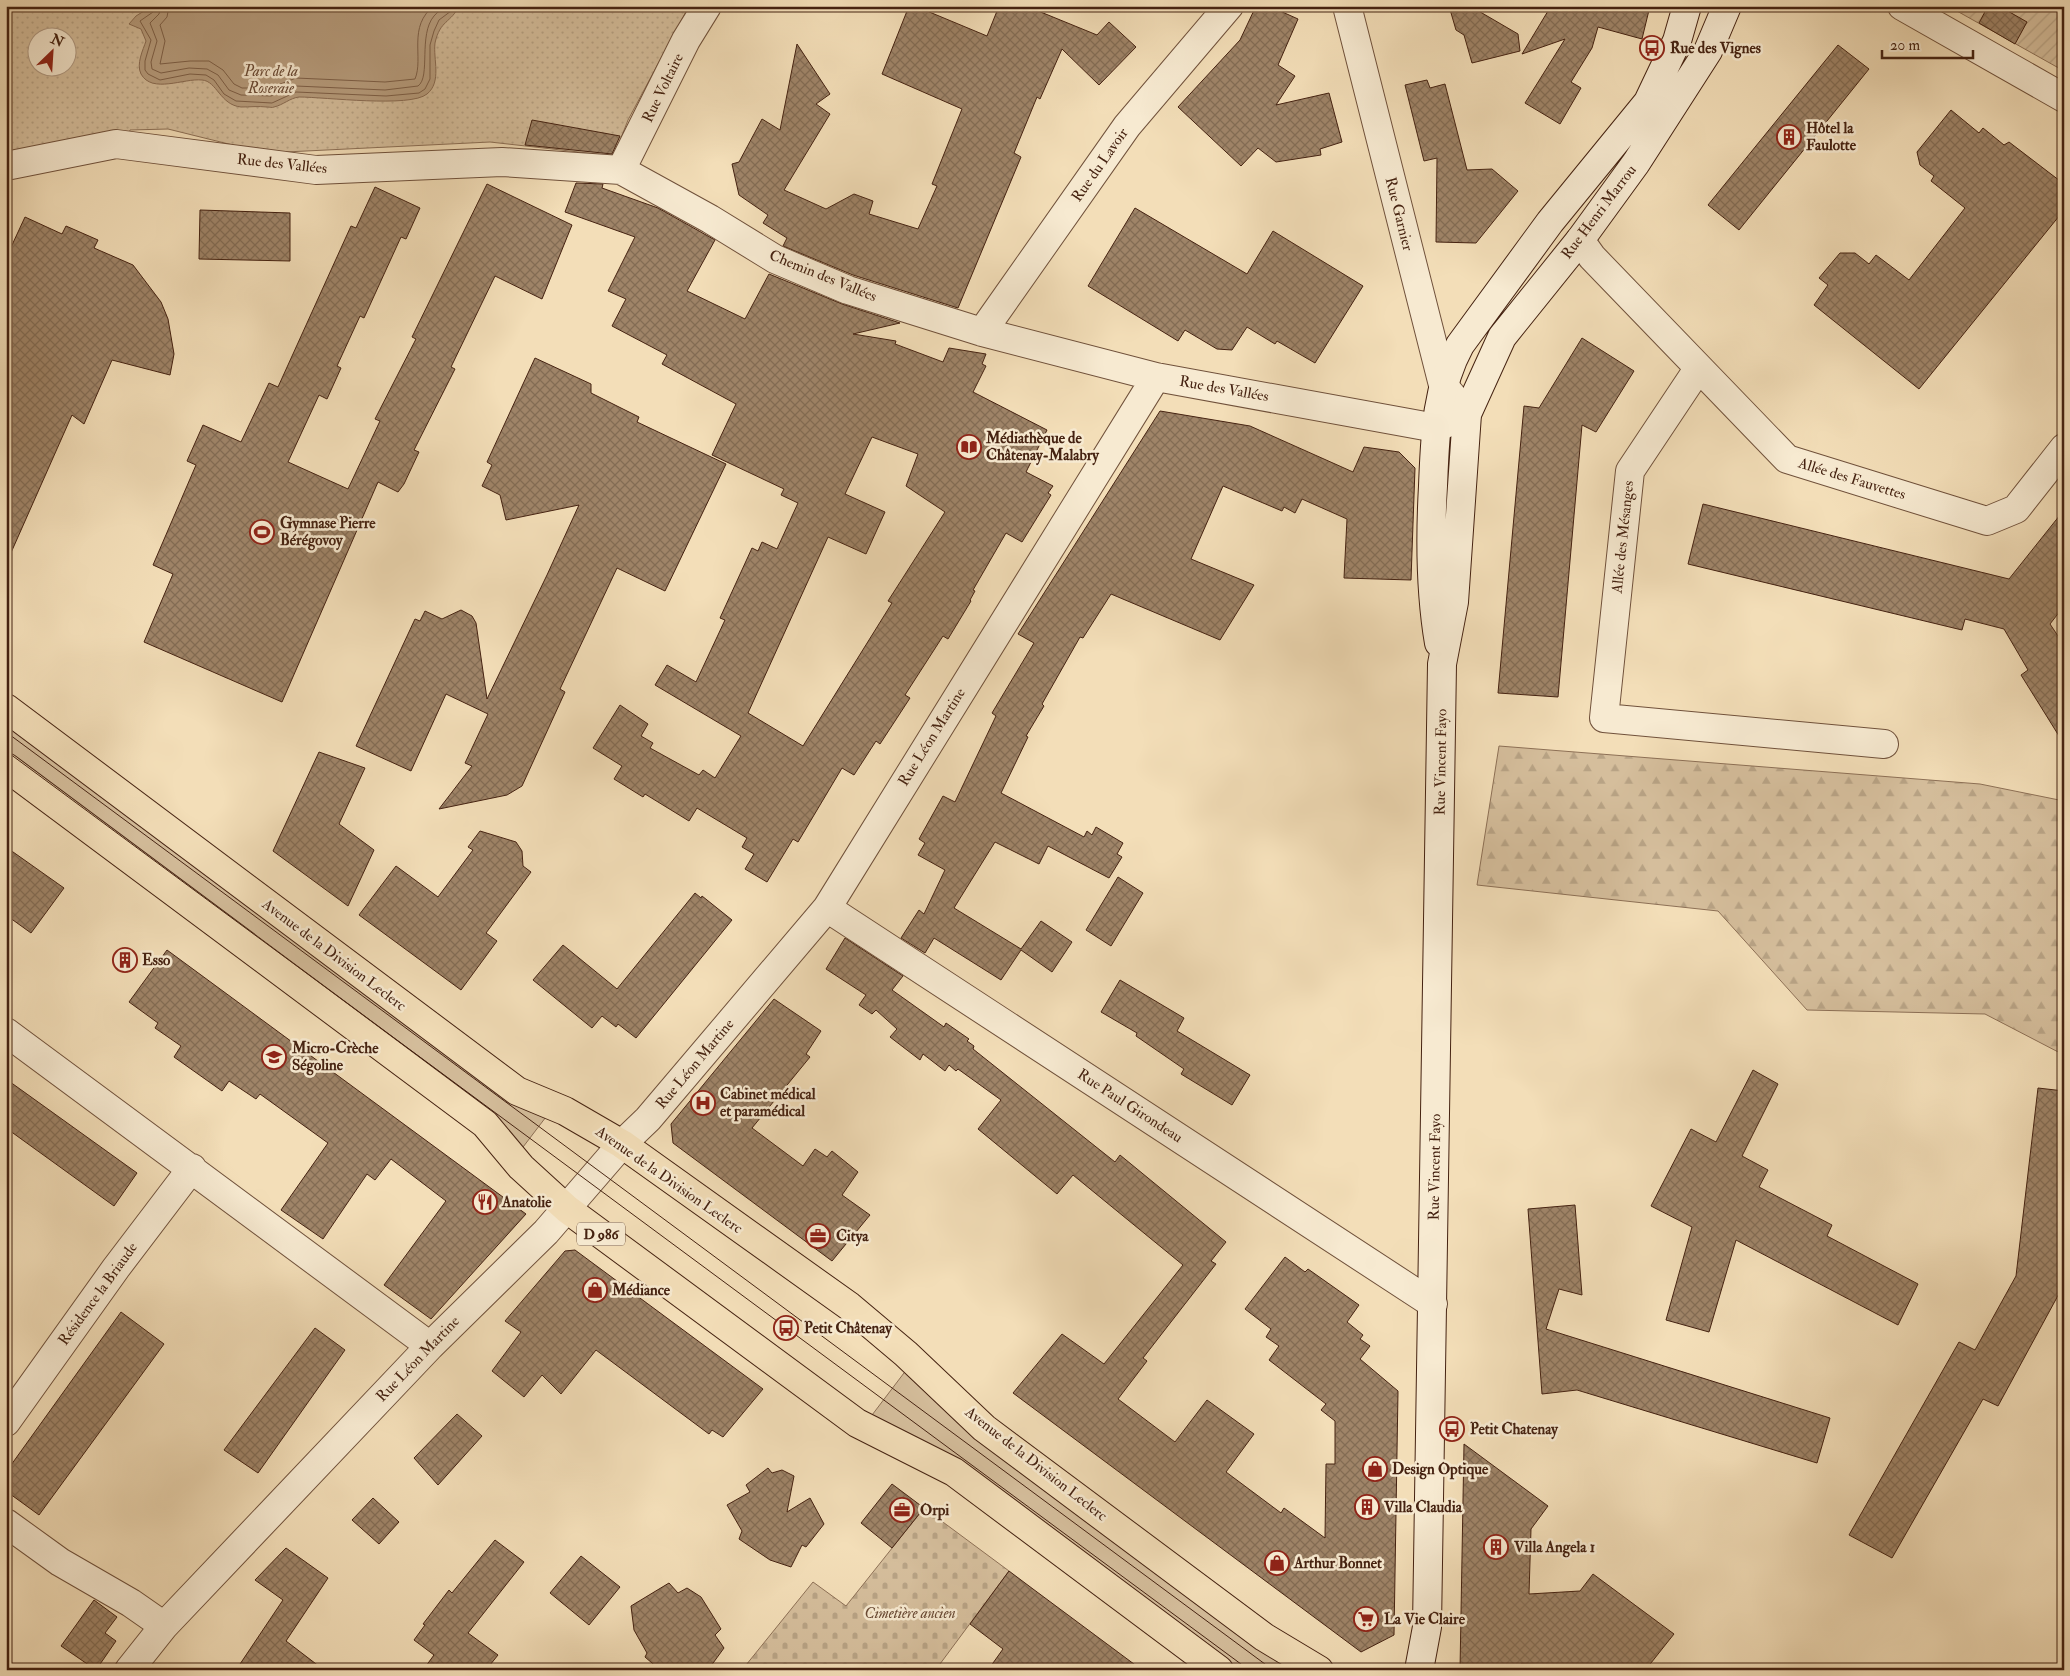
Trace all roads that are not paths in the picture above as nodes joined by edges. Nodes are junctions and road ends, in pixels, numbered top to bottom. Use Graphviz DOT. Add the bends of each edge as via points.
graph roads {
  1 [pos="707,6"];
  2 [pos="1229,6"];
  3 [pos="1347,6"];
  4 [pos="1687,6"];
  5 [pos="1727,6"];
  6 [pos="1902,6"];
  7 [pos="2064,98"];
  8 [pos="6,166"];
  9 [pos="621,170"];
  10 [pos="1580,240"];
  11 [pos="982,332"];
  12 [pos="1698,369"];
  13 [pos="1156,377"];
  14 [pos="1443,385"];
  15 [pos="1467,414"];
  16 [pos="1436,428"];
  17 [pos="2064,448"];
  18 [pos="1442,664"];
  19 [pos="6,708"];
  20 [pos="1884,744"];
  21 [pos="6,767"];
  22 [pos="827,908"];
  23 [pos="6,1032"];
  24 [pos="622,1144"];
  25 [pos="192,1168"];
  26 [pos="566,1209"];
  27 [pos="1433,1304"];
  28 [pos="430,1346"];
  29 [pos="6,1422"];
  30 [pos="6,1523"];
  31 [pos="164,1626"];
  32 [pos="129,1670"];
  33 [pos="1219,1670"];
  34 [pos="1319,1670"];
  35 [pos="1419,1670"];
  1 -- 9 [label="street, Rue Voltaire" via="686,40"];
  2 -- 11 [label="street, Rue du Lavoir" via="1127,126"];
  3 -- 14 [label="street, Rue Garnier"];
  4 -- 14 [label="street, Rue Henri Marrou" via="1678,41 1648,102 1550,222 1460,345"];
  5 -- 10 [label="street, Rue Henri Marrou" via="1708,51 1668,116"];
  6 -- 7 [label="street"];
  8 -- 9 [label="street, Rue des Vallées" via="116,144 316,170 502,162"];
  9 -- 11 [label="street, Chemin des Vallées" via="775,259 848,290"];
  10 -- 12 [label="street, Allée des Fauvettes" via="1592,257"];
  10 -- 15 [label="street, Rue Henri Marrou" via="1502,336"];
  11 -- 13 [label="street, Rue des Vallées"];
  12 -- 17 [label="street, Allée des Fauvettes" via="1786,459 1987,521 2016,509"];
  12 -- 20 [label="street, Allée des Mésanges" via="1630,471 1604,718"];
  13 -- 16 [label="street, Rue des Vallées"];
  13 -- 22 [label="street, Rue Léon Martine"];
  14 -- 15 [label="street, Rue Garnier"];
  14 -- 16 [label="street, Rue Vincent Fayo"];
  15 -- 16 [label="street"];
  15 -- 18 [label="street, Rue Vincent Fayo" via="1454,602"];
  16 -- 18 [label="street, Rue Vincent Fayo" via="1432,594"];
  18 -- 27 [label="street, Rue Vincent Fayo"];
  19 -- 24 [label="main road, Avenue de la Division Leclerc" via="517,1091 565,1111"];
  21 -- 26 [label="main road, D 986" via="485,1124 521,1167"];
  22 -- 24 [label="street, Rue Léon Martine" via="648,1119"];
  22 -- 27 [label="street, Rue Paul Girondeau"];
  23 -- 25 [label="street"];
  24 -- 26 [label="street, Rue Léon Martine"];
  24 -- 34 [label="main road, Avenue de la Division Leclerc" via="849,1306 906,1354 984,1428 1264,1637"];
  25 -- 28 [label="street"];
  25 -- 29 [label="street, Résidence la Briaude"];
  26 -- 28 [label="street, Rue Léon Martine"];
  26 -- 33 [label="main road, D 986" via="857,1423 954,1472"];
  27 -- 35 [label="street, Rue Vincent Fayo" via="1427,1627"];
  28 -- 31 [label="street, Rue Léon Martine"];
  30 -- 31 [label="street" via="60,1562"];
  31 -- 32 [label="street, Rue Léon Martine"];
}
